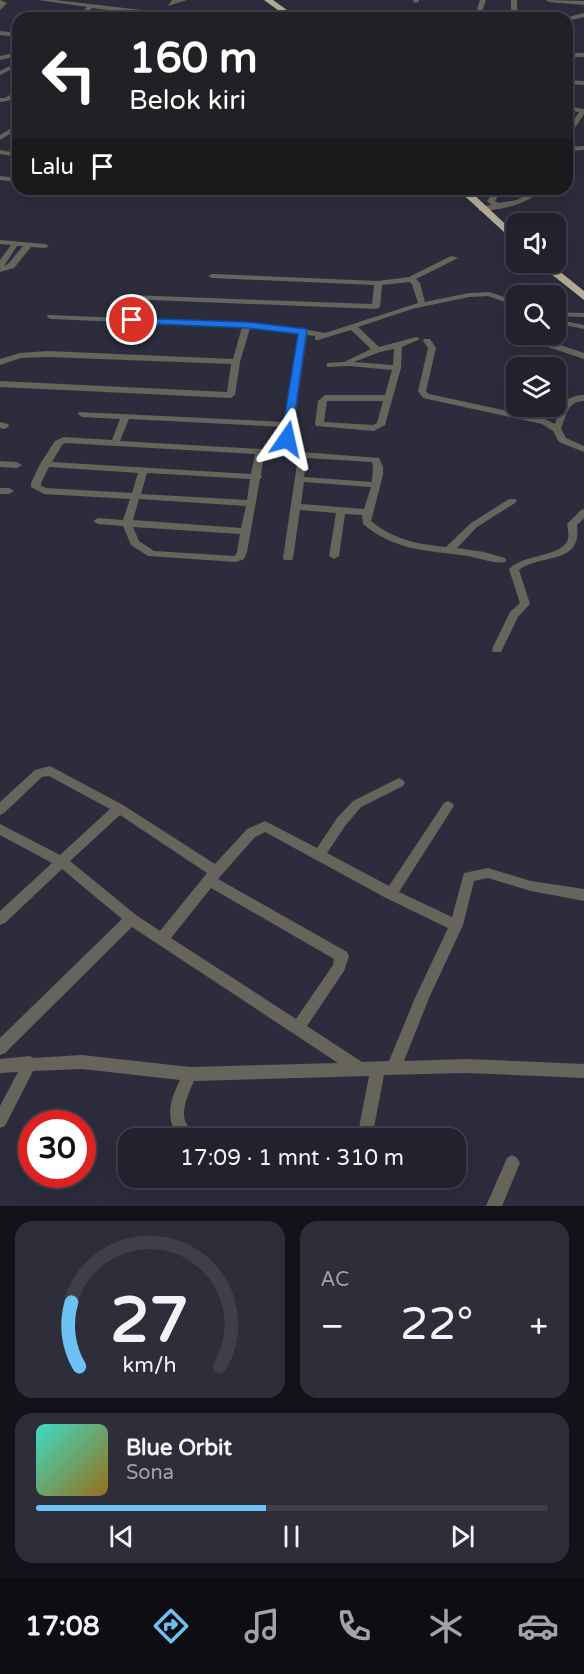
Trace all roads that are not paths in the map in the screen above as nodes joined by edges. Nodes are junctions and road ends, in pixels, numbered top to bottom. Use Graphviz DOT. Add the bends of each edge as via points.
graph roads {
  1 [pos="42,0"];
  2 [pos="184,0"];
  3 [pos="270,0"];
  4 [pos="549,0"];
  5 [pos="0,2"];
  6 [pos="63,2"];
  7 [pos="584,3"];
  8 [pos="170,5"];
  9 [pos="90,7"];
  10 [pos="0,8"];
  11 [pos="85,12"];
  12 [pos="139,12"];
  13 [pos="286,12"];
  14 [pos="583,111"];
  15 [pos="573,127"];
  16 [pos="468,195"];
  17 [pos="495,195"];
  18 [pos="529,195"];
  19 [pos="496,205"];
  20 [pos="482,208"];
  21 [pos="506,231"];
  22 [pos="0,242"];
  23 [pos="15,244"];
  24 [pos="29,244"];
  25 [pos="45,246"];
  26 [pos="454,258"];
  27 [pos="0,268"];
  28 [pos="555,273"];
  29 [pos="212,276"];
  30 [pos="411,279"];
  31 [pos="378,283"];
  32 [pos="127,297"];
  33 [pos="584,297"];
  34 [pos="506,301"];
  35 [pos="422,304"];
  36 [pos="376,307"];
  37 [pos="410,307"];
  38 [pos="566,314"];
  39 [pos="584,315"];
  40 [pos="51,317"];
  41 [pos="566,323"];
  42 [pos="247,325"];
  43 [pos="353,327"];
  44 [pos="584,327"];
  45 [pos="303,331"];
  46 [pos="324,335"];
  47 [pos="416,339"];
  48 [pos="427,341"];
  49 [pos="301,345"];
  50 [pos="550,345"];
  51 [pos="397,346"];
  52 [pos="377,350"];
  53 [pos="584,356"];
  54 [pos="0,362"];
  55 [pos="236,362"];
  56 [pos="349,364"];
  57 [pos="330,365"];
  58 [pos="397,368"];
  59 [pos="0,384"];
  60 [pos="231,395"];
  61 [pos="387,398"];
  62 [pos="584,398"];
  63 [pos="229,406"];
  64 [pos="82,414"];
  65 [pos="125,417"];
  66 [pos="290,424"];
  67 [pos="557,429"];
  68 [pos="115,443"];
  69 [pos="584,448"];
  70 [pos="260,452"];
  71 [pos="283,453"];
  72 [pos="303,454"];
  73 [pos="0,464"];
  74 [pos="45,464"];
  75 [pos="17,465"];
  76 [pos="143,472"];
  77 [pos="257,477"];
  78 [pos="299,479"];
  79 [pos="375,485"];
  80 [pos="137,496"];
  81 [pos="512,501"];
  82 [pos="252,503"];
  83 [pos="295,507"];
  84 [pos="341,510"];
  85 [pos="366,512"];
  86 [pos="584,512"];
  87 [pos="98,521"];
  88 [pos="127,523"];
  89 [pos="246,531"];
  90 [pos="581,544"];
  91 [pos="449,550"];
  92 [pos="334,556"];
  93 [pos="288,558"];
  94 [pos="501,560"];
  95 [pos="497,649"];
  96 [pos="399,783"];
  97 [pos="448,806"];
  98 [pos="119,808"];
  99 [pos="0,810"];
  100 [pos="0,829"];
  101 [pos="320,854"];
  102 [pos="63,863"];
  103 [pos="213,877"];
  104 [pos="391,894"];
  105 [pos="584,895"];
  106 [pos="0,919"];
  107 [pos="131,919"];
  108 [pos="456,925"];
  109 [pos="162,939"];
  110 [pos="299,1026"];
  111 [pos="0,1048"];
  112 [pos="30,1063"];
  113 [pos="0,1066"];
  114 [pos="378,1068"];
  115 [pos="394,1068"];
  116 [pos="360,1069"];
  117 [pos="584,1071"];
  118 [pos="190,1074"];
  119 [pos="0,1121"];
  120 [pos="180,1128"];
  121 [pos="366,1128"];
  122 [pos="512,1163"];
  123 [pos="494,1206"];
  1 -- 6 [label="street"];
  2 -- 8 [label="street"];
  3 -- 13 [label="highway"];
  4 -- 7 [label="street"];
  5 -- 10 [label="street" via="4,4"];
  6 -- 9 [label="street"];
  9 -- 11 [label="street"];
  9 -- 12 [label="street"];
  14 -- 15 [label="street"];
  16 -- 20 [label="highway"];
  17 -- 19 [label="street" via="491,201"];
  18 -- 19 [label="street" via="510,205"];
  19 -- 20 [label="street"];
  20 -- 21 [label="highway"];
  22 -- 23 [label="street"];
  23 -- 24 [label="street"];
  23 -- 27 [label="street"];
  24 -- 25 [label="street"];
  24 -- 27 [label="street" via="13,265"];
  26 -- 30 [label="street"];
  28 -- 33 [label="highway"];
  29 -- 31 [label="street"];
  30 -- 31 [label="street"];
  30 -- 35 [label="street"];
  31 -- 36 [label="street"];
  32 -- 36 [label="street"];
  34 -- 35 [label="street" via="484,294"];
  35 -- 37 [label="street"];
  36 -- 37 [label="street"];
  37 -- 43 [label="street"];
  38 -- 39 [label="street"];
  40 -- 42 [label="street"];
  41 -- 44 [label="street"];
  42 -- 45 [label="street"];
  42 -- 55 [label="street"];
  43 -- 46 [label="street"];
  43 -- 52 [label="street"];
  45 -- 46 [label="street"];
  45 -- 49 [label="street"];
  46 -- 49 [label="street"];
  47 -- 51 [label="street"];
  48 -- 67 [label="street" via="432,348 422,391 426,396 545,422"];
  49 -- 66 [label="street"];
  50 -- 53 [label="street"];
  51 -- 52 [label="street"];
  51 -- 58 [label="street"];
  52 -- 56 [label="street" via="351,359"];
  54 -- 55 [label="street" via="48,354"];
  55 -- 60 [label="street"];
  56 -- 57 [label="street"];
  56 -- 58 [label="street"];
  58 -- 61 [label="street"];
  59 -- 60 [label="street"];
  60 -- 63 [label="street"];
  61 -- 61 [label="street" via="379,428 319,424 325,398"];
  62 -- 67 [label="street" via="567,402"];
  64 -- 65 [label="street"];
  65 -- 66 [label="street"];
  65 -- 68 [label="street"];
  66 -- 71 [label="street"];
  67 -- 69 [label="street" via="562,440"];
  68 -- 70 [label="street"];
  68 -- 74 [label="street" via="61,441"];
  70 -- 71 [label="street"];
  70 -- 77 [label="street"];
  71 -- 72 [label="street"];
  72 -- 78 [label="street"];
  72 -- 79 [label="street" via="376,460 379,464"];
  73 -- 75 [label="street"];
  74 -- 76 [label="street"];
  74 -- 80 [label="street" via="36,483 39,489"];
  76 -- 77 [label="street"];
  76 -- 80 [label="street"];
  77 -- 82 [label="street"];
  78 -- 79 [label="street"];
  78 -- 83 [label="street"];
  79 -- 85 [label="street"];
  80 -- 82 [label="street"];
  80 -- 88 [label="street"];
  81 -- 91 [label="street" via="474,525"];
  82 -- 89 [label="street"];
  83 -- 84 [label="street"];
  83 -- 93 [label="street"];
  84 -- 85 [label="street"];
  84 -- 92 [label="street"];
  85 -- 91 [label="street" via="366,522 389,538 416,547"];
  86 -- 90 [label="street" via="572,524"];
  87 -- 88 [label="street"];
  88 -- 89 [label="street"];
  88 -- 89 [label="street" via="135,543 158,555 236,559 241,555"];
  90 -- 95 [label="street" via="572,551 525,560 515,566 525,604 514,615"];
  91 -- 94 [label="street"];
  96 -- 101 [label="street" via="357,804"];
  97 -- 104 [label="street"];
  98 -- 99 [label="street" via="90,790 44,771"];
  98 -- 102 [label="street"];
  98 -- 103 [label="street"];
  100 -- 102 [label="street"];
  101 -- 103 [label="street" via="265,826 251,833"];
  101 -- 104 [label="street"];
  102 -- 106 [label="street"];
  102 -- 107 [label="street"];
  103 -- 109 [label="street"];
  103 -- 110 [label="street" via="342,956 339,967"];
  104 -- 108 [label="street"];
  105 -- 108 [label="street" via="531,886 488,873 477,874 469,877"];
  107 -- 109 [label="street"];
  107 -- 111 [label="street"];
  108 -- 115 [label="street"];
  109 -- 110 [label="street"];
  110 -- 116 [label="street"];
  112 -- 113 [label="street"];
  112 -- 118 [label="street" via="82,1062"];
  112 -- 119 [label="street"];
  114 -- 115 [label="street"];
  114 -- 116 [label="street"];
  114 -- 121 [label="street"];
  115 -- 117 [label="street" via="493,1065"];
  116 -- 118 [label="street"];
  118 -- 120 [label="street" via="176,1110"];
  122 -- 123 [label="street"];
}
